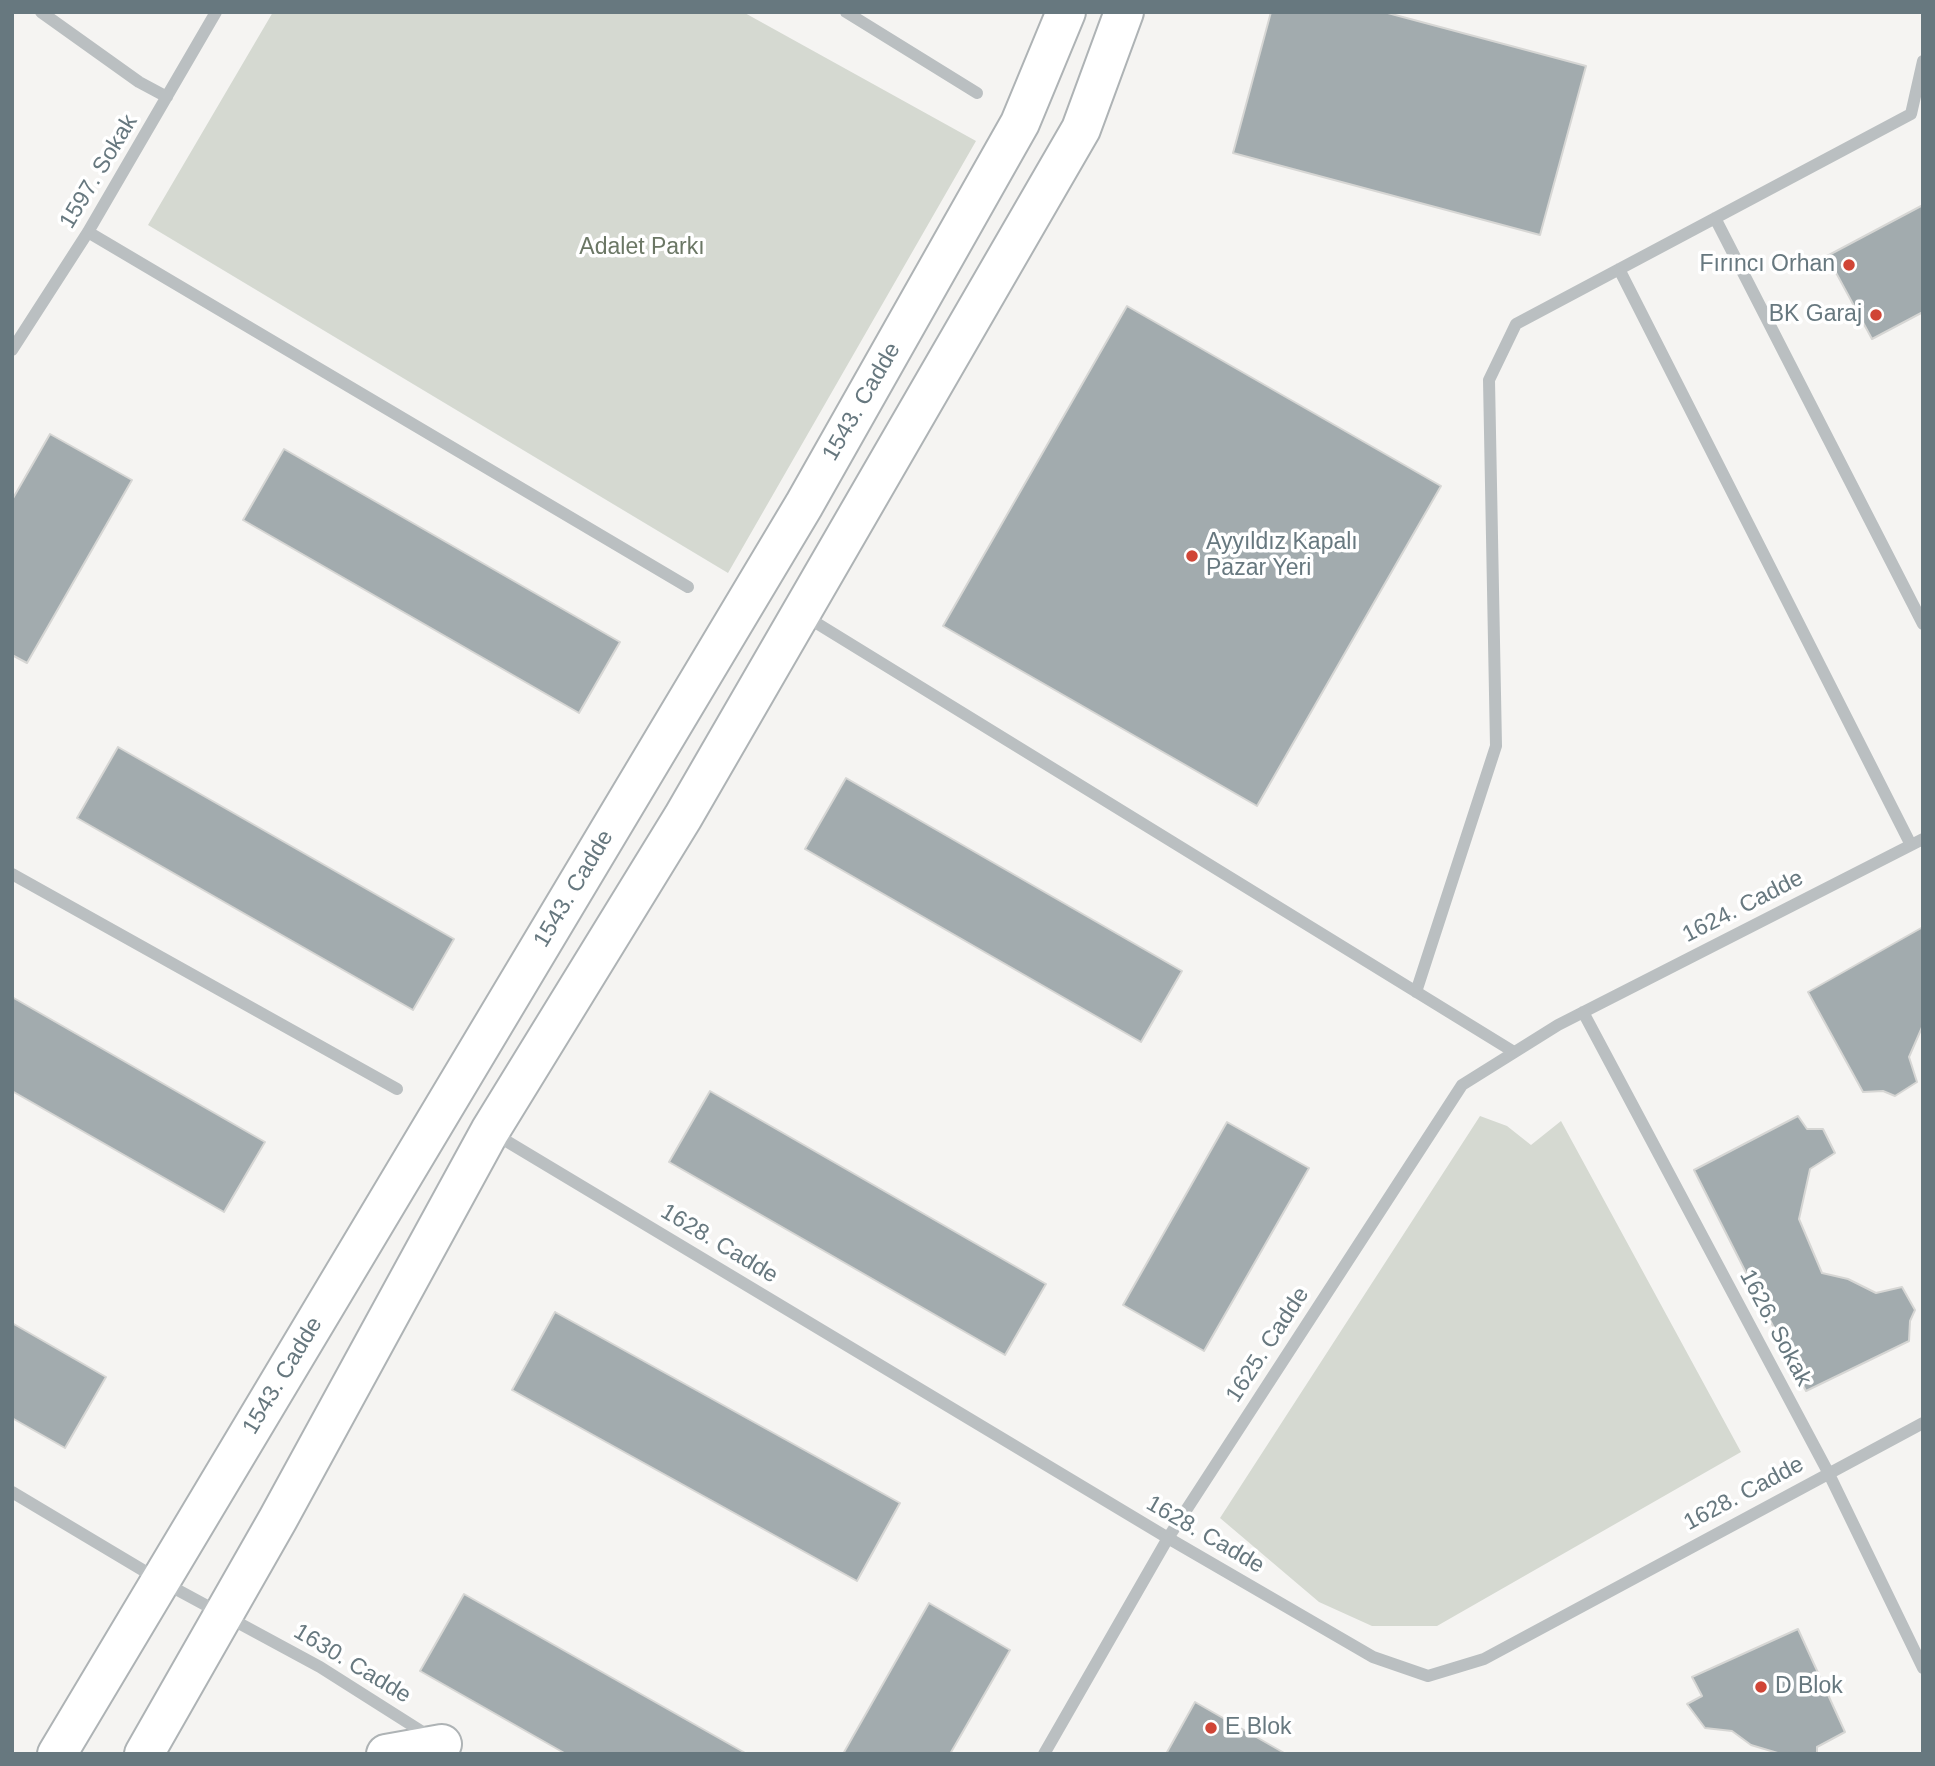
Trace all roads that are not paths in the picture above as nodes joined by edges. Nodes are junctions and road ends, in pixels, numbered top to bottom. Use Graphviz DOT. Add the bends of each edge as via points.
graph roads {
  1 [pos="41,12"];
  2 [pos="216,12"];
  3 [pos="846,12"];
  4 [pos="1066,12"];
  5 [pos="1124,12"];
  6 [pos="1923,61"];
  7 [pos="977,93"];
  8 [pos="167,97"];
  9 [pos="1917,111"];
  10 [pos="1715,218"];
  11 [pos="88,232"];
  12 [pos="1619,270"];
  13 [pos="12,350"];
  14 [pos="688,587"];
  15 [pos="802,614"];
  16 [pos="1923,624"];
  17 [pos="1917,842"];
  18 [pos="12,874"];
  19 [pos="1416,992"];
  20 [pos="1583,1012"];
  21 [pos="1514,1052"];
  22 [pos="397,1088"];
  23 [pos="490,1131"];
  24 [pos="1923,1423"];
  25 [pos="1828,1472"];
  26 [pos="12,1492"];
  27 [pos="1168,1538"];
  28 [pos="161,1581"];
  29 [pos="222,1614"];
  30 [pos="1923,1668"];
  31 [pos="449,1749"];
  32 [pos="57,1754"];
  33 [pos="144,1754"];
  34 [pos="386,1754"];
  35 [pos="1044,1754"];
  1 -- 8 [label="street"];
  2 -- 8 [label="street, 1597. Sokak"];
  3 -- 7 [label="street"];
  4 -- 28 [label="main road, 1543. Cadde" via="1020,123 804,505"];
  5 -- 15 [label="main road" via="1081,129"];
  6 -- 9 [label="street"];
  8 -- 11 [label="street, 1597. Sokak"];
  9 -- 10 [label="street"];
  10 -- 12 [label="street"];
  10 -- 16 [label="street"];
  11 -- 13 [label="street, 1597. Sokak"];
  11 -- 14 [label="street"];
  12 -- 17 [label="street"];
  12 -- 19 [label="street" via="1516,324 1489,380 1496,746"];
  15 -- 19 [label="street"];
  15 -- 23 [label="main road"];
  17 -- 20 [label="street, 1624. Cadde"];
  18 -- 22 [label="street"];
  19 -- 21 [label="street"];
  20 -- 21 [label="street, 1625. Cadde"];
  20 -- 25 [label="street, 1626. Sokak"];
  21 -- 27 [label="street, 1625. Cadde" via="1462,1085"];
  23 -- 27 [label="street, 1628. Cadde"];
  23 -- 29 [label="main road"];
  24 -- 25 [label="street, 1628. Cadde"];
  25 -- 27 [label="street, 1628. Cadde" via="1484,1658 1428,1676 1373,1657"];
  25 -- 30 [label="street, 1626. Sokak"];
  26 -- 28 [label="street, 1630. Cadde"];
  27 -- 35 [label="street, 1625. Cadde"];
  28 -- 29 [label="street, 1630. Cadde"];
  28 -- 32 [label="main road, 1543. Cadde"];
  29 -- 31 [label="street, 1630. Cadde" via="320,1667"];
  29 -- 33 [label="main road"];
  31 -- 34 [label="main road"];
}
